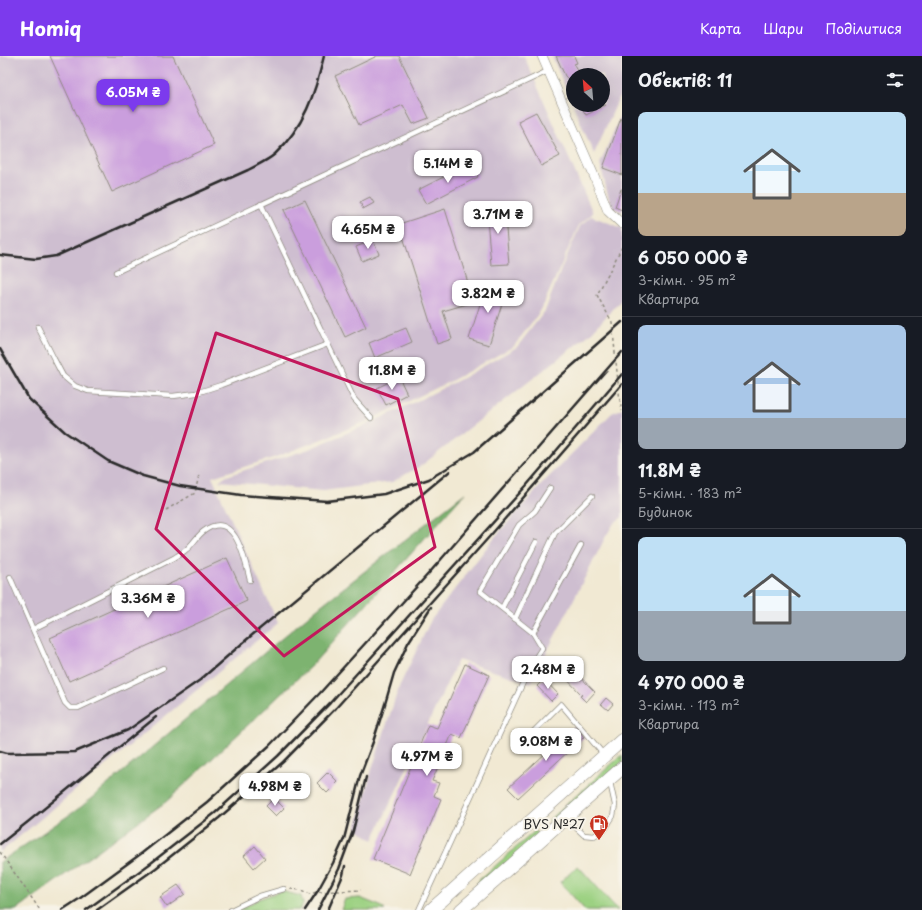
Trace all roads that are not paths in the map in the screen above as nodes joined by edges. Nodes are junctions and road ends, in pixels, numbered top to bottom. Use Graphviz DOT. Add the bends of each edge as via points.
graph roads {
  1 [pos="542,56"];
  2 [pos="548,71"];
  3 [pos="261,204"];
  4 [pos="622,224"];
  5 [pos="116,272"];
  6 [pos="38,327"];
  7 [pos="328,344"];
  8 [pos="371,418"];
  9 [pos="550,488"];
  10 [pos="592,496"];
  11 [pos="536,542"];
  12 [pos="581,545"];
  13 [pos="10,577"];
  14 [pos="250,580"];
  15 [pos="502,608"];
  16 [pos="515,619"];
  17 [pos="33,629"];
  18 [pos="533,633"];
  19 [pos="163,668"];
  20 [pos="529,736"];
  21 [pos="622,740"];
  22 [pos="604,756"];
  23 [pos="622,768"];
  24 [pos="610,778"];
  25 [pos="566,818"];
  26 [pos="284,888"];
  27 [pos="231,910"];
  28 [pos="419,910"];
  29 [pos="431,910"];
  30 [pos="461,910"];
  1 -- 2 [label="street"];
  2 -- 3 [label="lane"];
  2 -- 4 [label="street" via="608,211"];
  3 -- 5 [label="lane"];
  3 -- 7 [label="lane"];
  6 -- 7 [label="lane" via="63,376 75,386 88,391 173,396 196,393 221,385"];
  7 -- 8 [label="lane" via="354,399"];
  9 -- 15 [label="lane" via="535,511 519,525 480,591"];
  10 -- 16 [label="lane" via="555,533"];
  11 -- 15 [label="lane"];
  12 -- 18 [label="lane"];
  13 -- 17 [label="lane"];
  14 -- 17 [label="lane" via="242,548 235,535 224,526 213,526 174,558"];
  15 -- 16 [label="lane"];
  16 -- 18 [label="lane"];
  17 -- 19 [label="lane" via="65,703 70,708 78,708"];
  18 -- 28 [label="lane" via="542,648 531,665"];
  20 -- 22 [label="lane" via="561,704"];
  21 -- 22 [label="main road"];
  22 -- 29 [label="main road"];
  23 -- 24 [label="main road"];
  24 -- 25 [label="main road"];
  24 -- 25 [label="lane" via="615,805 613,816 605,829 594,836 584,835"];
  25 -- 30 [label="main road"];
  26 -- 27 [label="lane"];
}
